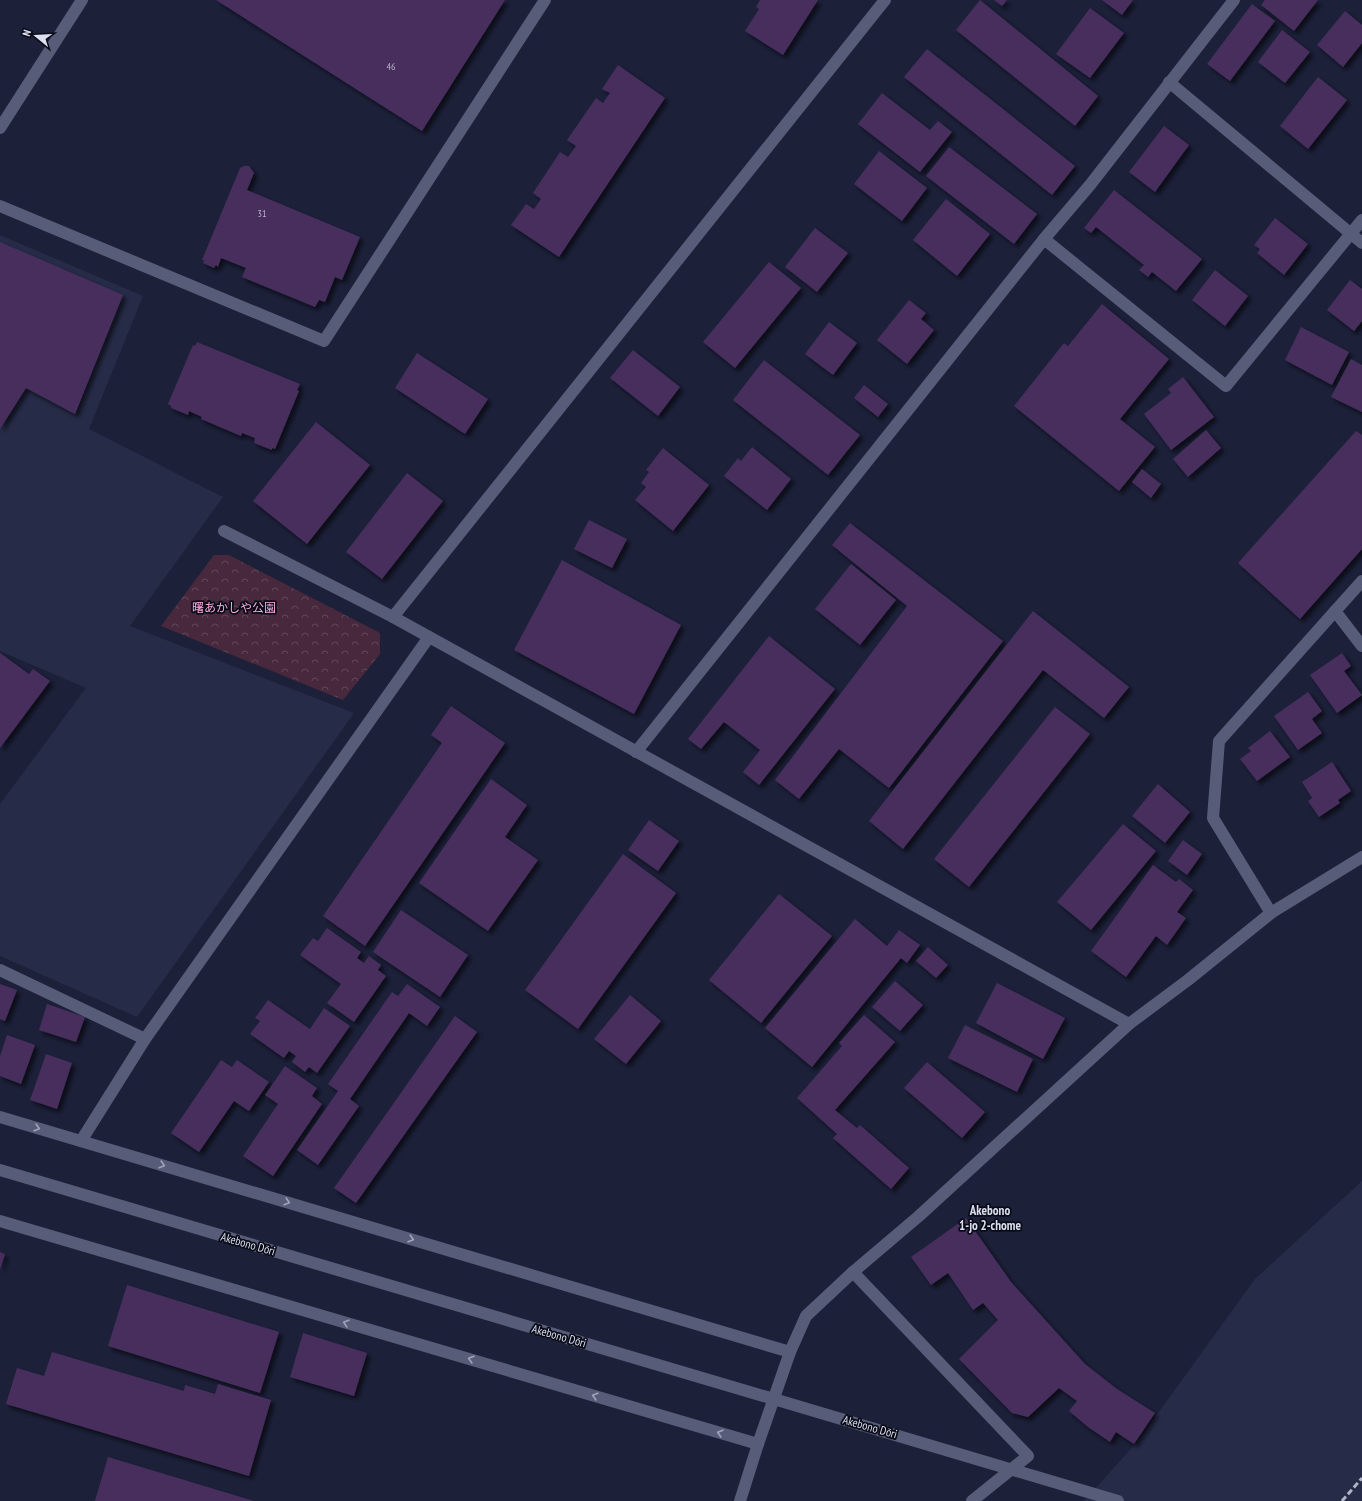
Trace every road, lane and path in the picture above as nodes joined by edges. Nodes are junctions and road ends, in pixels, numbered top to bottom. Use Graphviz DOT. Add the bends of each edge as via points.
graph roads {
  1 [pos="68,0"];
  2 [pos="82,0"];
  3 [pos="545,0"];
  4 [pos="885,0"];
  5 [pos="1234,0"];
  6 [pos="74,12"];
  7 [pos="1169,82"];
  8 [pos="0,128"];
  9 [pos="0,206"];
  10 [pos="1362,220"];
  11 [pos="1350,235"];
  12 [pos="1044,239"];
  13 [pos="1362,244"];
  14 [pos="224,531"];
  15 [pos="1362,581"];
  16 [pos="1336,611"];
  17 [pos="393,617"];
  18 [pos="429,637"];
  19 [pos="1362,646"];
  20 [pos="636,752"];
  21 [pos="1362,857"];
  22 [pos="1271,913"];
  23 [pos="0,970"];
  24 [pos="1129,1024"];
  25 [pos="144,1039"];
  26 [pos="0,1117"];
  27 [pos="81,1141"];
  28 [pos="0,1170"];
  29 [pos="0,1221"];
  30 [pos="853,1272"];
  31 [pos="790,1352"];
  32 [pos="758,1444"];
  33 [pos="740,1501"];
  34 [pos="972,1501"];
  35 [pos="1118,1501"];
  1 -- 6 [label="street"];
  2 -- 6 [label="street"];
  3 -- 9 [label="street" via="324,341"];
  4 -- 17 [label="street"];
  5 -- 7 [label="street"];
  6 -- 8 [label="street"];
  7 -- 11 [label="street"];
  7 -- 12 [label="street" via="1090,185"];
  10 -- 11 [label="street"];
  11 -- 12 [label="street" via="1226,386"];
  11 -- 13 [label="street"];
  12 -- 20 [label="street"];
  14 -- 17 [label="street"];
  15 -- 16 [label="street"];
  16 -- 19 [label="street"];
  16 -- 22 [label="street" via="1219,741 1213,818"];
  17 -- 18 [label="street"];
  18 -- 20 [label="street"];
  18 -- 25 [label="street"];
  20 -- 24 [label="street"];
  21 -- 22 [label="street"];
  22 -- 24 [label="street"];
  23 -- 25 [label="street"];
  24 -- 30 [label="street" via="925,1211"];
  25 -- 27 [label="street"];
  26 -- 27 [label="street, one-way"];
  27 -- 31 [label="street, one-way"];
  28 -- 35 [label="street, Akebono Dōri"];
  32 -- 29 [label="street, one-way"];
  30 -- 31 [label="street" via="806,1316"];
  30 -- 34 [label="street" via="1028,1456"];
  31 -- 32 [label="street"];
  32 -- 33 [label="street"];
}
